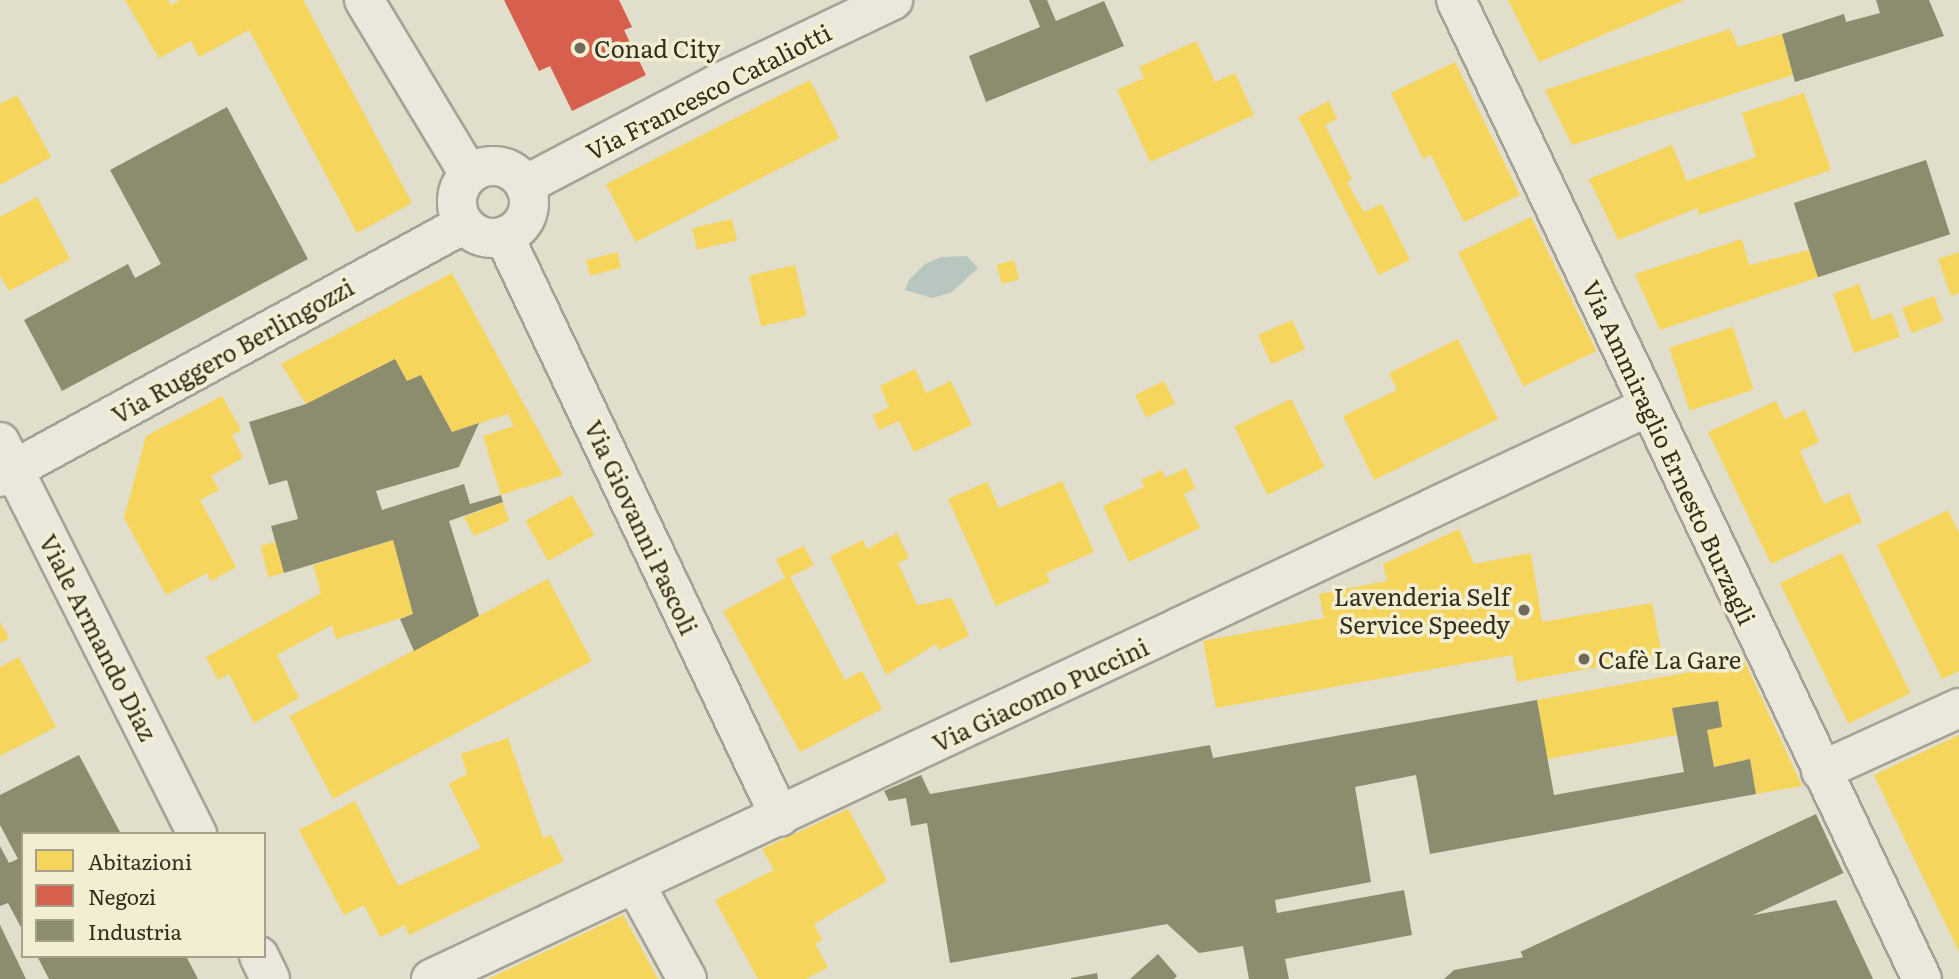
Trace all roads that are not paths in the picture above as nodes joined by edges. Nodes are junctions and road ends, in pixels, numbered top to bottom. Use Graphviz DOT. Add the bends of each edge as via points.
graph roads {
  1 [pos="364,0"];
  2 [pos="893,0"];
  3 [pos="1456,0"];
  4 [pos="469,174"];
  5 [pos="525,184"];
  6 [pos="464,224"];
  7 [pos="504,236"];
  8 [pos="1647,407"];
  9 [pos="5,462"];
  10 [pos="1959,708"];
  11 [pos="1821,771"];
  12 [pos="780,817"];
  13 [pos="196,832"];
  14 [pos="635,884"];
  15 [pos="259,958"];
  16 [pos="270,979"];
  17 [pos="431,979"];
  18 [pos="687,979"];
  19 [pos="1922,979"];
  1 -- 4 [label="street"];
  2 -- 5 [label="street, Via Francesco Cataliotti" via="719,83"];
  3 -- 8 [label="street, Via Ammiraglio Ernesto Burzagli"];
  4 -- 5 [label="street" via="499,166"];
  4 -- 6 [label="street" via="457,192"];
  5 -- 7 [label="street" via="527,215"];
  6 -- 7 [label="street" via="482,237"];
  6 -- 9 [label="street, Via Ruggero Berlingozzi"];
  7 -- 12 [label="street, Via Giovanni Pascoli"];
  8 -- 11 [label="street, Via Ammiraglio Ernesto Burzagli"];
  8 -- 12 [label="street, Via Giacomo Puccini"];
  9 -- 13 [label="street, Viale Armando Diaz"];
  10 -- 11 [label="street"];
  11 -- 19 [label="street, Via Ammiraglio Ernesto Burzagli"];
  12 -- 14 [label="street, Via Giacomo Puccini"];
  14 -- 17 [label="street, Via Giacomo Puccini"];
  14 -- 18 [label="street"];
  15 -- 16 [label="street"];
}
